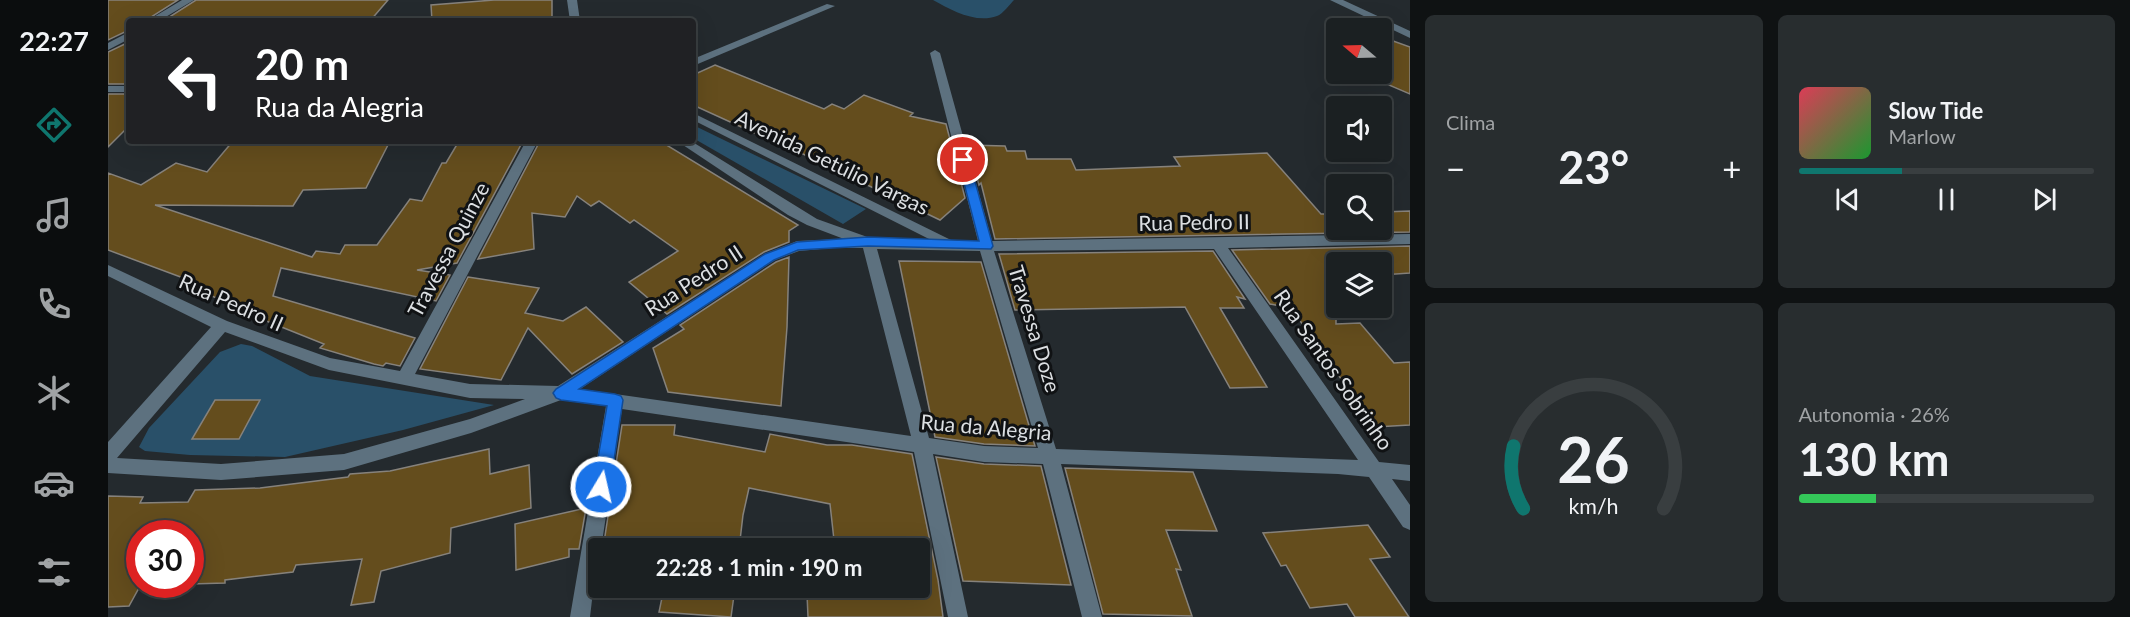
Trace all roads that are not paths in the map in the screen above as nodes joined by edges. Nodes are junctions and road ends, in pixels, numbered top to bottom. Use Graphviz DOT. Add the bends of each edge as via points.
graph roads {
  1 [pos="189,0"];
  2 [pos="572,0"];
  3 [pos="1335,0"];
  4 [pos="830,6"];
  5 [pos="157,18"];
  6 [pos="575,18"];
  7 [pos="1410,35"];
  8 [pos="126,37"];
  9 [pos="108,47"];
  10 [pos="935,53"];
  11 [pos="696,62"];
  12 [pos="108,89"];
  13 [pos="126,89"];
  14 [pos="696,117"];
  15 [pos="530,144"];
  16 [pos="688,144"];
  17 [pos="1410,239"];
  18 [pos="868,242"];
  19 [pos="1218,244"];
  20 [pos="953,245"];
  21 [pos="986,246"];
  22 [pos="108,270"];
  23 [pos="222,325"];
  24 [pos="404,379"];
  25 [pos="561,393"];
  26 [pos="615,400"];
  27 [pos="922,446"];
  28 [pos="108,455"];
  29 [pos="1050,456"];
  30 [pos="108,465"];
  31 [pos="1375,470"];
  32 [pos="1410,473"];
  33 [pos="1410,521"];
  34 [pos="580,617"];
  35 [pos="958,617"];
  36 [pos="1092,617"];
  1 -- 5 [label="street"];
  2 -- 6 [label="street"];
  3 -- 7 [label="street"];
  4 -- 11 [label="street"];
  8 -- 9 [label="street"];
  10 -- 21 [label="street, Travessa Doze"];
  12 -- 13 [label="street"];
  14 -- 20 [label="street, Avenida Getúlio Vargas"];
  15 -- 24 [label="street, Travessa Quinze"];
  16 -- 18 [label="street" via="793,212"];
  17 -- 19 [label="street, Rua Pedro II"];
  18 -- 20 [label="street, Rua Pedro II"];
  18 -- 25 [label="street, Rua Pedro II" via="797,246 770,257"];
  18 -- 27 [label="street"];
  19 -- 21 [label="street, Rua Pedro II"];
  19 -- 31 [label="street, Rua Santos Sobrinho"];
  20 -- 21 [label="street, Rua Pedro II"];
  21 -- 29 [label="street, Travessa Doze"];
  22 -- 23 [label="street, Rua Pedro II"];
  23 -- 24 [label="street, Rua Pedro II" via="329,364"];
  23 -- 28 [label="street"];
  24 -- 25 [label="street, Rua Pedro II" via="470,392"];
  25 -- 26 [label="street, Rua da Alegria"];
  25 -- 30 [label="street" via="471,426 344,462 220,472"];
  26 -- 27 [label="street, Rua da Alegria"];
  26 -- 34 [label="street"];
  27 -- 29 [label="street, Rua da Alegria" via="984,454"];
  27 -- 35 [label="street"];
  29 -- 31 [label="street, Rua da Alegria"];
  29 -- 36 [label="street, Travessa Doze"];
  31 -- 32 [label="street, Rua da Alegria"];
  31 -- 33 [label="street, Rua Santos Sobrinho"];
}
